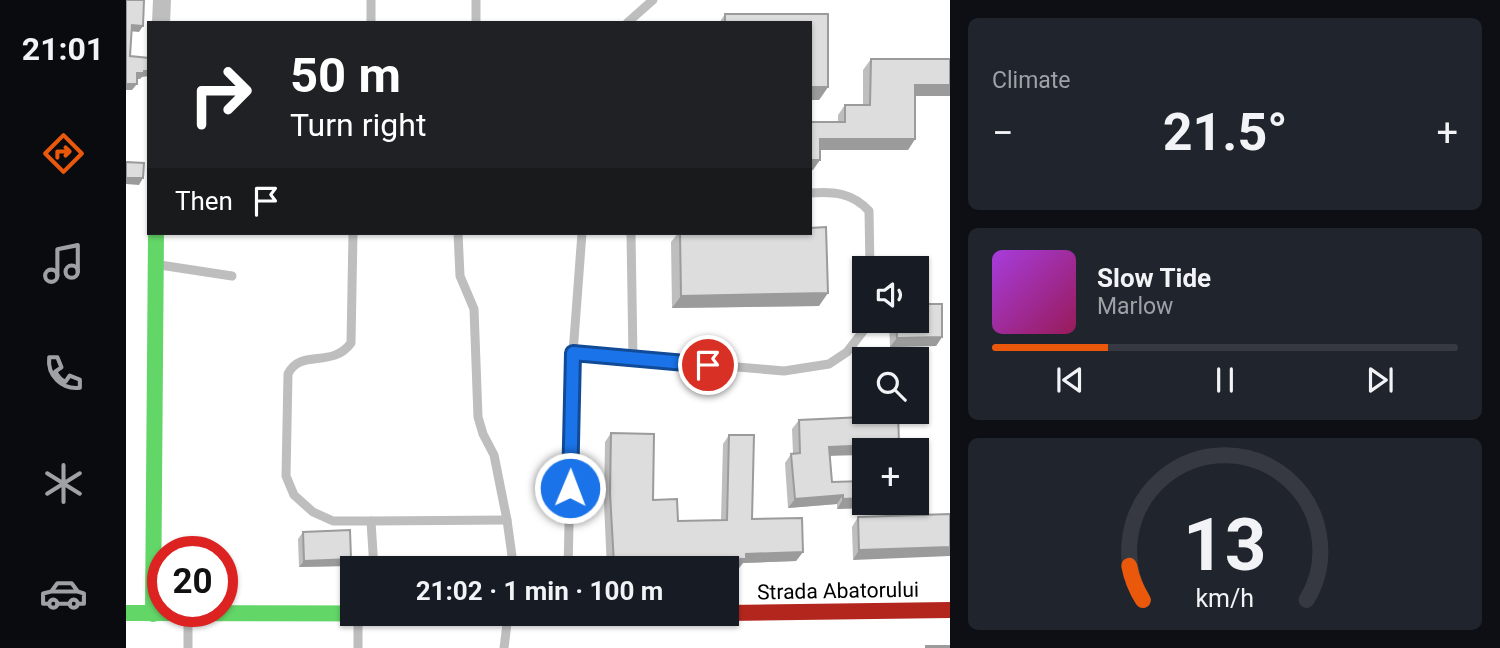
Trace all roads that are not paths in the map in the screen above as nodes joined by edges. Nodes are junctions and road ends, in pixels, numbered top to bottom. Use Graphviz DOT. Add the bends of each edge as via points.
graph roads {
  1 [pos="162,0"];
  2 [pos="371,0"];
  3 [pos="476,0"];
  4 [pos="653,0"];
  5 [pos="161,21"];
  6 [pos="371,21"];
  7 [pos="476,21"];
  8 [pos="629,21"];
  9 [pos="812,192"];
  10 [pos="156,235"];
  11 [pos="353,235"];
  12 [pos="458,235"];
  13 [pos="582,235"];
  14 [pos="631,235"];
  15 [pos="870,256"];
  16 [pos="155,264"];
  17 [pos="232,276"];
  18 [pos="862,333"];
  19 [pos="573,353"];
  20 [pos="633,358"];
  21 [pos="507,520"];
  22 [pos="371,521"];
  23 [pos="153,536"];
  24 [pos="373,556"];
  25 [pos="512,556"];
  26 [pos="568,556"];
  27 [pos="950,610"];
  28 [pos="126,613"];
  29 [pos="739,613"];
  30 [pos="147,614"];
  31 [pos="238,615"];
  32 [pos="340,615"];
  33 [pos="358,626"];
  34 [pos="507,626"];
  35 [pos="188,627"];
  36 [pos="188,648"];
  37 [pos="358,648"];
  38 [pos="505,648"];
  1 -- 5 [label="street"];
  2 -- 6 [label="lane"];
  3 -- 7 [label="lane"];
  4 -- 8 [label="lane"];
  9 -- 15 [label="lane" via="831,191 861,202 869,211"];
  10 -- 16 [label="street"];
  11 -- 22 [label="lane" via="351,343 337,356 298,361 288,374 286,476 295,495 313,512 333,521"];
  12 -- 21 [label="lane" via="460,276 474,309 478,417 494,455"];
  13 -- 19 [label="lane"];
  14 -- 20 [label="lane"];
  16 -- 17 [label="lane"];
  16 -- 23 [label="street"];
  18 -- 20 [label="lane" via="848,352 829,363 784,371"];
  19 -- 20 [label="lane"];
  19 -- 26 [label="lane"];
  21 -- 22 [label="lane"];
  21 -- 25 [label="lane"];
  22 -- 24 [label="lane"];
  27 -- 29 [label="street, Strada Abatorului"];
  28 -- 30 [label="street"];
  31 -- 32 [label="street"];
  33 -- 37 [label="lane"];
  34 -- 38 [label="lane"];
  35 -- 36 [label="lane"];
}
